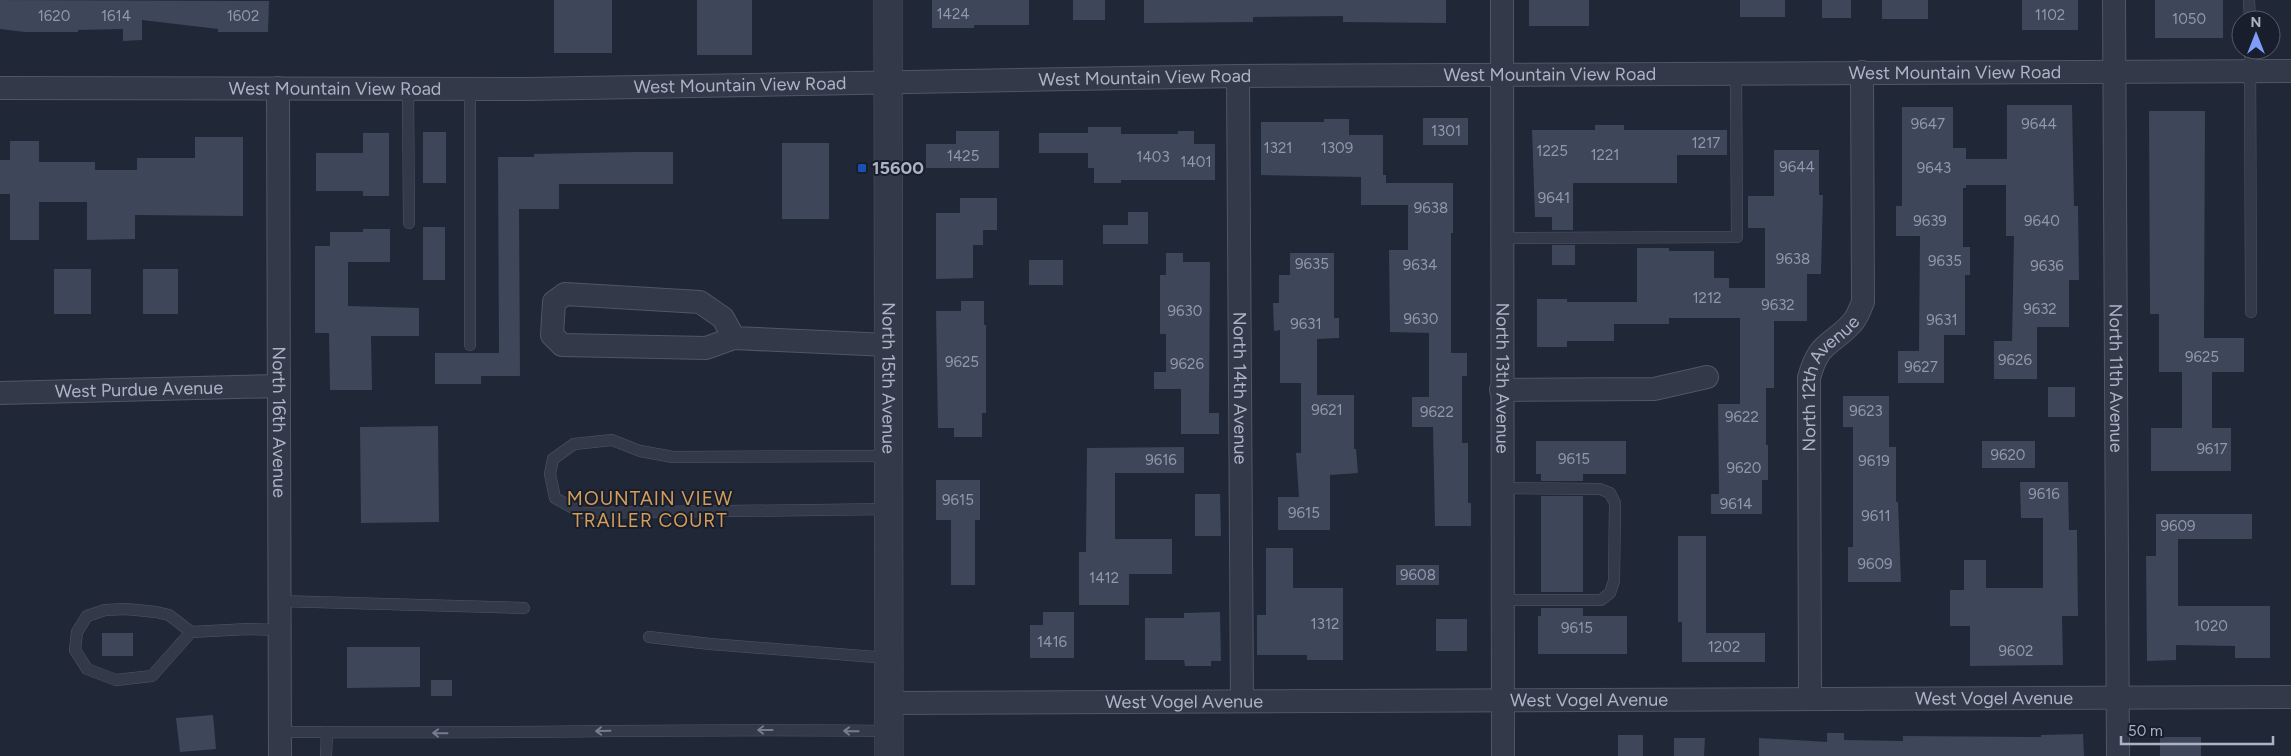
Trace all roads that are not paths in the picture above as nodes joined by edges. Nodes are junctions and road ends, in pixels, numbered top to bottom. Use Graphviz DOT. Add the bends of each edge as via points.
graph roads {
  1 [pos="888,0"];
  2 [pos="1502,0"];
  3 [pos="2114,0"];
  4 [pos="2250,61"];
  5 [pos="2291,71"];
  6 [pos="1736,72"];
  7 [pos="1862,72"];
  8 [pos="2114,72"];
  9 [pos="1502,75"];
  10 [pos="1238,76"];
  11 [pos="888,83"];
  12 [pos="0,88"];
  13 [pos="278,88"];
  14 [pos="408,89"];
  15 [pos="470,89"];
  16 [pos="409,223"];
  17 [pos="1502,238"];
  18 [pos="2251,312"];
  19 [pos="734,338"];
  20 [pos="888,345"];
  21 [pos="470,346"];
  22 [pos="1706,376"];
  23 [pos="278,386"];
  24 [pos="1501,390"];
  25 [pos="0,393"];
  26 [pos="888,456"];
  27 [pos="1502,488"];
  28 [pos="888,509"];
  29 [pos="1502,600"];
  30 [pos="279,601"];
  31 [pos="524,608"];
  32 [pos="279,630"];
  33 [pos="192,632"];
  34 [pos="649,636"];
  35 [pos="888,658"];
  36 [pos="2291,697"];
  37 [pos="1810,698"];
  38 [pos="2118,698"];
  39 [pos="1503,699"];
  40 [pos="1242,701"];
  41 [pos="888,703"];
  42 [pos="280,732"];
  43 [pos="326,732"];
  44 [pos="888,744"];
  45 [pos="280,756"];
  46 [pos="326,756"];
  47 [pos="1503,756"];
  48 [pos="2118,756"];
  1 -- 11 [label="street, North 15th Avenue"];
  2 -- 9 [label="street, North 13th Avenue"];
  3 -- 8 [label="street, North 11th Avenue"];
  4 -- 5 [label="street, West Mountain View Road"];
  4 -- 8 [label="street, West Mountain View Road"];
  4 -- 18 [label="lane"];
  6 -- 7 [label="street, West Mountain View Road"];
  6 -- 9 [label="street, West Mountain View Road"];
  6 -- 17 [label="lane" via="1737,238"];
  7 -- 8 [label="street, West Mountain View Road"];
  7 -- 37 [label="street, North 12th Avenue" via="1863,302 1853,322 1826,344 1814,360 1809,378"];
  8 -- 38 [label="street, North 11th Avenue"];
  9 -- 10 [label="street, West Mountain View Road"];
  9 -- 17 [label="street, North 13th Avenue"];
  10 -- 11 [label="street, West Mountain View Road"];
  10 -- 40 [label="street, North 14th Avenue"];
  11 -- 15 [label="street, West Mountain View Road"];
  11 -- 20 [label="street, North 15th Avenue"];
  12 -- 13 [label="street, West Mountain View Road"];
  13 -- 14 [label="street, West Mountain View Road"];
  13 -- 23 [label="street, North 16th Avenue"];
  14 -- 15 [label="street, West Mountain View Road"];
  14 -- 16 [label="lane"];
  15 -- 21 [label="lane"];
  17 -- 24 [label="street, North 13th Avenue"];
  19 -- 19 [label="street" via="723,318 700,302 565,294 554,302 552,335 562,345 706,348"];
  19 -- 20 [label="street"];
  20 -- 26 [label="street, North 15th Avenue"];
  22 -- 24 [label="street" via="1654,389"];
  23 -- 25 [label="street, West Purdue Avenue"];
  23 -- 30 [label="street, North 16th Avenue"];
  24 -- 27 [label="street, North 13th Avenue"];
  26 -- 28 [label="street, North 15th Avenue"];
  26 -- 28 [label="lane" via="673,457 640,451 612,440 574,444 553,459 550,474 556,498 582,513"];
  27 -- 29 [label="street, North 13th Avenue"];
  27 -- 29 [label="lane" via="1600,489 1610,493 1615,503 1614,582 1610,593 1600,600"];
  28 -- 35 [label="street, North 15th Avenue"];
  29 -- 39 [label="street, North 13th Avenue"];
  30 -- 31 [label="lane"];
  30 -- 32 [label="street, North 16th Avenue"];
  32 -- 33 [label="lane"];
  32 -- 42 [label="street, North 16th Avenue"];
  33 -- 33 [label="lane" via="169,615 126,608 105,610 87,616 77,632 75,650 87,669 116,680 152,676"];
  34 -- 35 [label="lane"];
  35 -- 41 [label="street, North 15th Avenue"];
  36 -- 38 [label="street, West Vogel Avenue"];
  37 -- 38 [label="street, West Vogel Avenue"];
  37 -- 39 [label="street, West Vogel Avenue"];
  38 -- 48 [label="street, North 11th Avenue"];
  39 -- 40 [label="street, West Vogel Avenue"];
  39 -- 47 [label="street, North 13th Avenue"];
  40 -- 41 [label="street, West Vogel Avenue"];
  41 -- 44 [label="street, North 15th Avenue"];
  42 -- 43 [label="lane"];
  42 -- 45 [label="street, North 16th Avenue"];
  44 -- 43 [label="lane, one-way" via="626,731 477,734"];
  43 -- 46 [label="lane"];
}
